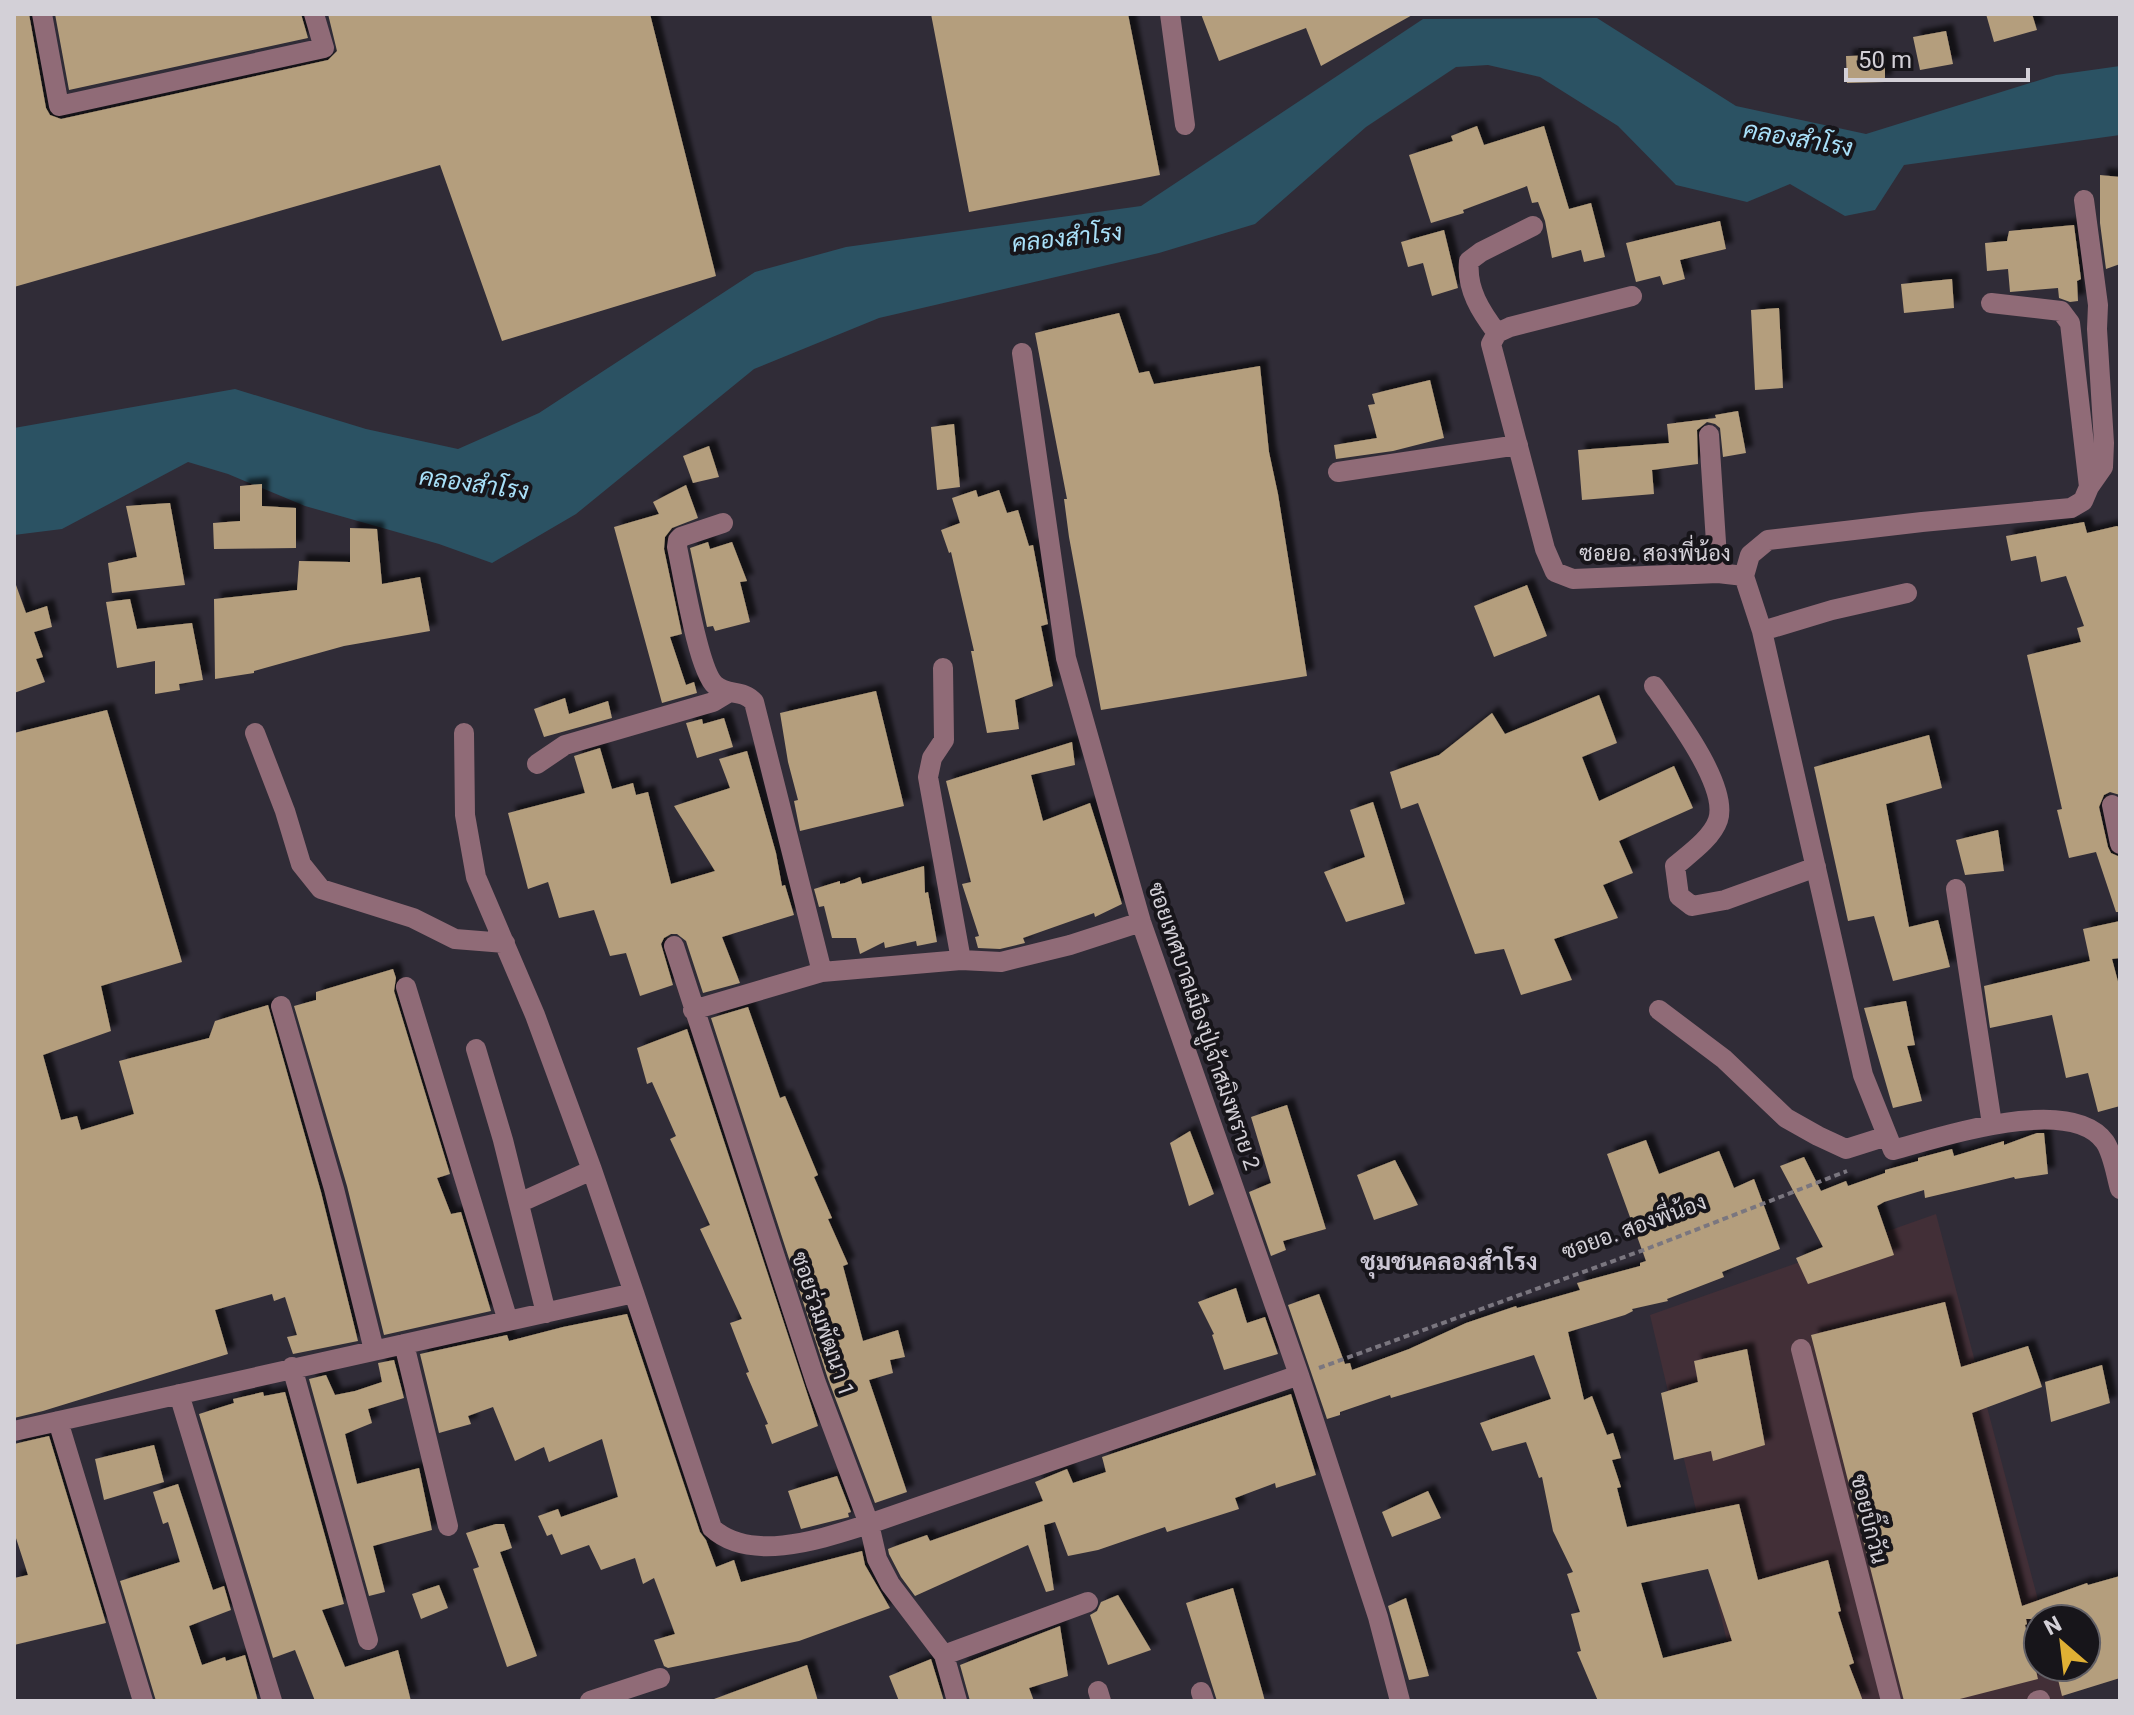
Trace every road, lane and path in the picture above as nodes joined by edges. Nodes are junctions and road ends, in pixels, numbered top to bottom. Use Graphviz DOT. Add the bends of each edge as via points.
graph roads {
  1 [pos="42,14"];
  2 [pos="314,14"];
  3 [pos="1170,14"];
  4 [pos="1185,125"];
  5 [pos="2084,200"];
  6 [pos="1533,226"];
  7 [pos="1632,296"];
  8 [pos="1991,303"];
  9 [pos="1497,333"];
  10 [pos="1022,353"];
  11 [pos="1709,435"];
  12 [pos="1518,445"];
  13 [pos="1338,472"];
  14 [pos="2089,487"];
  15 [pos="723,523"];
  16 [pos="1718,573"];
  17 [pos="1744,576"];
  18 [pos="1907,593"];
  19 [pos="1762,631"];
  20 [pos="943,668"];
  21 [pos="1654,686"];
  22 [pos="728,693"];
  23 [pos="255,733"];
  24 [pos="464,733"];
  25 [pos="537,764"];
  26 [pos="2112,805"];
  27 [pos="2120,844"];
  28 [pos="1816,867"];
  29 [pos="1956,889"];
  30 [pos="1141,922"];
  31 [pos="505,943"];
  32 [pos="674,946"];
  33 [pos="961,960"];
  34 [pos="822,972"];
  35 [pos="406,987"];
  36 [pos="281,1006"];
  37 [pos="693,1010"];
  38 [pos="1659,1010"];
  39 [pos="476,1049"];
  40 [pos="1992,1124"];
  41 [pos="1887,1136"];
  42 [pos="1854,1168"];
  43 [pos="592,1170"];
  44 [pos="2120,1189"];
  45 [pos="519,1203"];
  46 [pos="634,1293"];
  47 [pos="546,1313"];
  48 [pos="508,1321"];
  49 [pos="404,1344"];
  50 [pos="1801,1349"];
  51 [pos="374,1350"];
  52 [pos="292,1367"];
  53 [pos="1299,1375"];
  54 [pos="179,1394"];
  55 [pos="58,1421"];
  56 [pos="14,1431"];
  57 [pos="869,1524"];
  58 [pos="448,1526"];
  59 [pos="1088,1602"];
  60 [pos="368,1640"];
  61 [pos="944,1655"];
  62 [pos="660,1678"];
  63 [pos="143,1701"];
  64 [pos="272,1701"];
  65 [pos="590,1701"];
  66 [pos="957,1701"];
  67 [pos="1400,1701"];
  68 [pos="1891,1701"];
  1 -- 2 [label="street" via="59,106 324,48"];
  3 -- 4 [label="street"];
  5 -- 14 [label="street" via="2098,305 2104,443 2103,467"];
  6 -- 9 [label="street" via="1469,261 1472,289"];
  7 -- 9 [label="street"];
  8 -- 14 [label="street" via="2061,311 2070,323"];
  9 -- 12 [label="street, ซอยอ. สองพี่น้อง" via="1491,344"];
  10 -- 30 [label="street, ซอยเทศบาลเมืองปู่เจ้าสมิงพราย 2" via="1066,658"];
  11 -- 16 [label="street"];
  12 -- 13 [label="street"];
  12 -- 16 [label="street, ซอยอ. สองพี่น้อง" via="1555,572 1573,579"];
  14 -- 17 [label="street" via="2083,501 2071,508 1768,540 1750,555"];
  15 -- 22 [label="street" via="681,537 677,547 705,670"];
  16 -- 17 [label="street, ซอยอ. สองพี่น้อง"];
  17 -- 19 [label="street, ซอยอ. สองพี่น้อง"];
  18 -- 19 [label="street"];
  19 -- 28 [label="street, ซอยอ. สองพี่น้อง"];
  20 -- 33 [label="street" via="944,740 928,777"];
  21 -- 28 [label="street" via="1698,751 1719,798 1718,820 1675,866 1679,896 1692,906 1725,900"];
  22 -- 25 [label="street" via="713,702 565,745"];
  22 -- 34 [label="street" via="744,694 754,702"];
  23 -- 31 [label="street" via="301,864 321,889 413,918 455,939"];
  24 -- 31 [label="street" via="465,815 476,877"];
  26 -- 27 [label="street"];
  28 -- 41 [label="street, ซอยอ. สองพี่น้อง" via="1863,1075"];
  29 -- 40 [label="street"];
  30 -- 33 [label="street" via="1001,962"];
  30 -- 53 [label="street, ซอยเทศบาลเมืองปู่เจ้าสมิงพราย 2"];
  31 -- 43 [label="street"];
  32 -- 37 [label="street, ซอยร่วมพัฒนา 1"];
  33 -- 34 [label="street"];
  34 -- 37 [label="street"];
  35 -- 48 [label="street"];
  36 -- 51 [label="street"];
  37 -- 57 [label="street, ซอยร่วมพัฒนา 1" via="816,1383"];
  38 -- 41 [label="street" via="1724,1059 1786,1118 1818,1136 1846,1149"];
  39 -- 45 [label="street"];
  40 -- 41 [label="street" via="1893,1150"];
  40 -- 44 [label="street" via="2053,1119 2083,1125 2104,1142"];
  42 -- 53 [label="path, ซอยอ. สองพี่น้อง"];
  43 -- 45 [label="street"];
  43 -- 46 [label="street"];
  45 -- 47 [label="street"];
  46 -- 47 [label="street"];
  46 -- 57 [label="street" via="712,1528 723,1538 747,1545 806,1543"];
  47 -- 48 [label="street"];
  48 -- 49 [label="street"];
  49 -- 51 [label="street"];
  49 -- 58 [label="street"];
  50 -- 68 [label="street, ซอยบิ๊กวัน"];
  51 -- 52 [label="street"];
  52 -- 54 [label="street"];
  52 -- 60 [label="street"];
  53 -- 57 [label="street"];
  53 -- 67 [label="street, ซอยเทศบาลเมืองปู่เจ้าสมิงพราย 2"];
  54 -- 55 [label="street"];
  54 -- 64 [label="street"];
  55 -- 56 [label="street"];
  55 -- 63 [label="street"];
  57 -- 61 [label="street, ซอยร่วมพัฒนา 1" via="877,1559 890,1584"];
  59 -- 61 [label="street"];
  61 -- 66 [label="street, ซอยร่วมพัฒนา 1"];
  62 -- 65 [label="street"];
}
